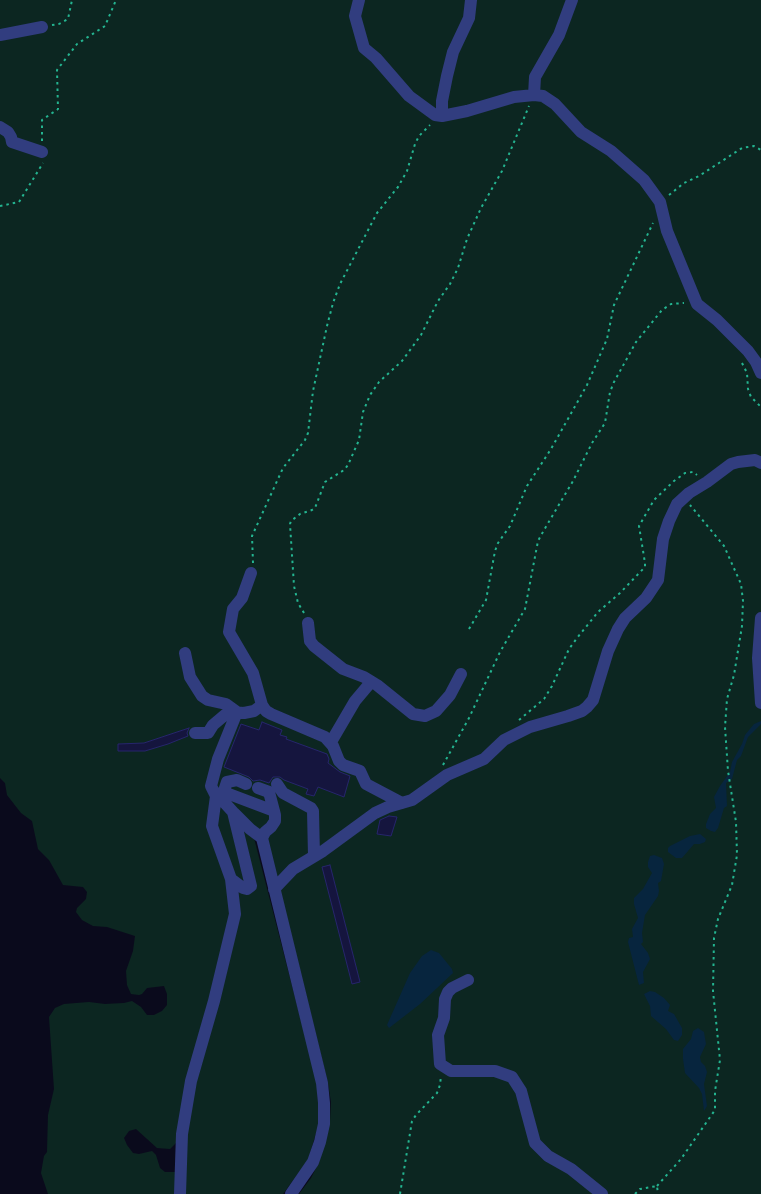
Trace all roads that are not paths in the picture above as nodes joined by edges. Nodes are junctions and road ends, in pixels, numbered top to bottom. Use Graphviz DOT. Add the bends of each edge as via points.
graph roads {
  1 [pos="359,0"];
  2 [pos="471,0"];
  3 [pos="572,0"];
  4 [pos="42,27"];
  5 [pos="0,35"];
  6 [pos="534,95"];
  7 [pos="442,116"];
  8 [pos="0,127"];
  9 [pos="42,152"];
  10 [pos="761,374"];
  11 [pos="759,461"];
  12 [pos="251,573"];
  13 [pos="761,618"];
  14 [pos="308,622"];
  15 [pos="185,653"];
  16 [pos="461,674"];
  17 [pos="371,682"];
  18 [pos="761,703"];
  19 [pos="262,705"];
  20 [pos="237,712"];
  21 [pos="194,734"];
  22 [pos="331,742"];
  23 [pos="277,784"];
  24 [pos="220,796"];
  25 [pos="402,803"];
  26 [pos="274,811"];
  27 [pos="233,812"];
  28 [pos="262,838"];
  29 [pos="314,856"];
  30 [pos="232,879"];
  31 [pos="274,889"];
  32 [pos="468,980"];
  33 [pos="180,1194"];
  34 [pos="291,1194"];
  35 [pos="602,1194"];
  1 -- 7 [label="street" via="354,16 364,48 408,96 435,115"];
  2 -- 7 [label="street" via="469,18 453,52 443,90"];
  3 -- 6 [label="street" via="559,35 536,77"];
  4 -- 5 [label="street"];
  6 -- 7 [label="street" via="514,97"];
  6 -- 10 [label="street" via="550,100 581,132 611,151 648,184 661,205 667,231 697,304 748,351"];
  8 -- 9 [label="street" via="8,132 12,142"];
  11 -- 25 [label="street" via="731,464 677,504 663,539 658,580 618,629 593,700 582,711 511,736 484,759 447,775 417,797"];
  12 -- 19 [label="street" via="242,598 233,609 229,632 253,673"];
  13 -- 18 [label="street" via="758,658"];
  14 -- 17 [label="street" via="310,641 314,646 343,669"];
  15 -- 20 [label="street" via="190,677 202,696 226,704"];
  16 -- 17 [label="street" via="450,695 436,711 425,716 413,714"];
  17 -- 22 [label="street" via="355,701"];
  19 -- 20 [label="street" via="254,711"];
  19 -- 22 [label="street" via="271,714"];
  20 -- 21 [label="street" via="226,714 212,725 208,734"];
  20 -- 24 [label="street" via="211,786"];
  22 -- 25 [label="street" via="339,762 360,771 366,784"];
  23 -- 29 [label="street" via="283,793 313,811"];
  24 -- 26 [label="street" via="229,794"];
  24 -- 26 [label="street" via="227,782 237,780 269,792"];
  24 -- 27 [label="street"];
  24 -- 30 [label="street" via="212,826"];
  25 -- 29 [label="street" via="374,813"];
  26 -- 28 [label="street" via="275,821"];
  27 -- 28 [label="street"];
  27 -- 30 [label="street" via="251,886 242,888"];
  28 -- 31 [label="street"];
  29 -- 31 [label="street" via="293,868"];
  30 -- 33 [label="street" via="235,914 192,1081 182,1134"];
  31 -- 34 [label="street" via="323,1093 324,1124 320,1142 313,1162"];
  32 -- 35 [label="street" via="452,988 445,999 444,1018 438,1035 440,1064 451,1071 495,1071 512,1077 521,1091 535,1143"];
}
